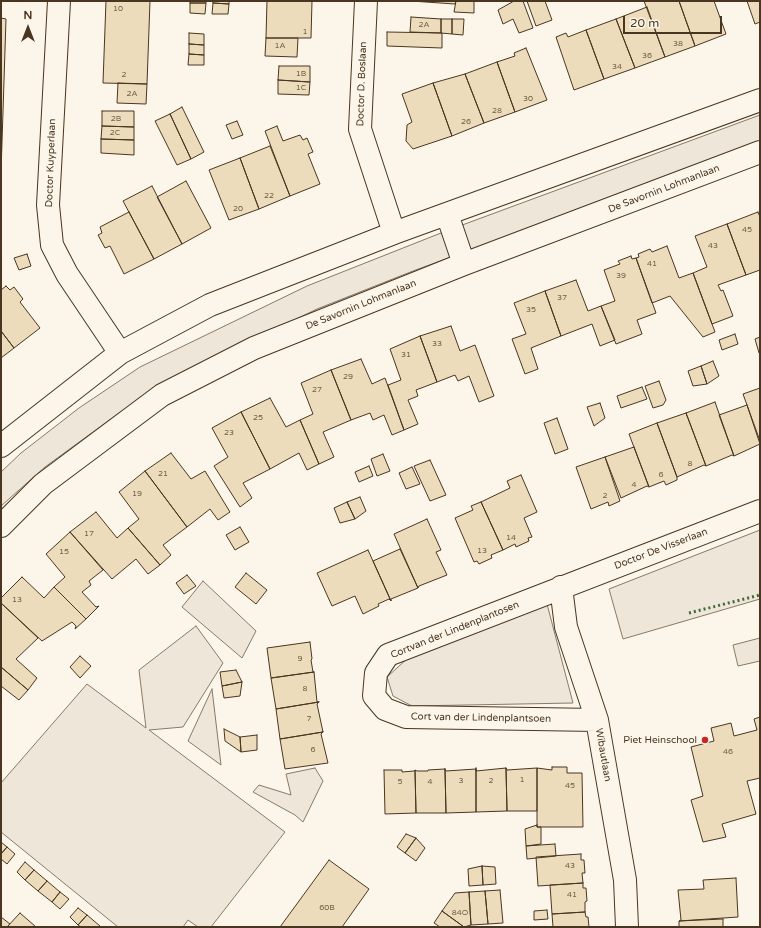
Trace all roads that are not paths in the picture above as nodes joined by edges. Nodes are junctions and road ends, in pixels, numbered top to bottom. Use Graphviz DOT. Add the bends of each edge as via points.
graph roads {
  1 [pos="59,1"];
  2 [pos="366,1"];
  3 [pos="760,100"];
  4 [pos="760,152"];
  5 [pos="447,214"];
  6 [pos="394,233"];
  7 [pos="464,264"];
  8 [pos="120,353"];
  9 [pos="1,446"];
  10 [pos="760,511"];
  11 [pos="1,526"];
  12 [pos="561,587"];
  13 [pos="374,696"];
  14 [pos="597,720"];
  15 [pos="626,927"];
  1 -- 8 [label="street, Doctor Kuyperlaan" via="48,205 52,245 67,274"];
  2 -- 6 [label="street, Doctor D. Boslaan" via="360,129"];
  3 -- 5 [label="street"];
  4 -- 7 [label="street, De Savornin Lohmanlaan"];
  5 -- 6 [label="street"];
  5 -- 7 [label="street"];
  6 -- 8 [label="street" via="210,305"];
  7 -- 11 [label="street, De Savornin Lohmanlaan" via="254,348 162,395 43,484"];
  8 -- 9 [label="street"];
  10 -- 12 [label="street, Doctor De Visserlaan"];
  12 -- 13 [label="street, Cortvan der Lindenplantosen" via="388,655 376,673"];
  12 -- 14 [label="street, Wibautlaan" via="566,627"];
  13 -- 14 [label="street, Cort van der Lindenplantsoen" via="385,709 406,717"];
  14 -- 15 [label="street, Wibautlaan" via="625,880"];
}
